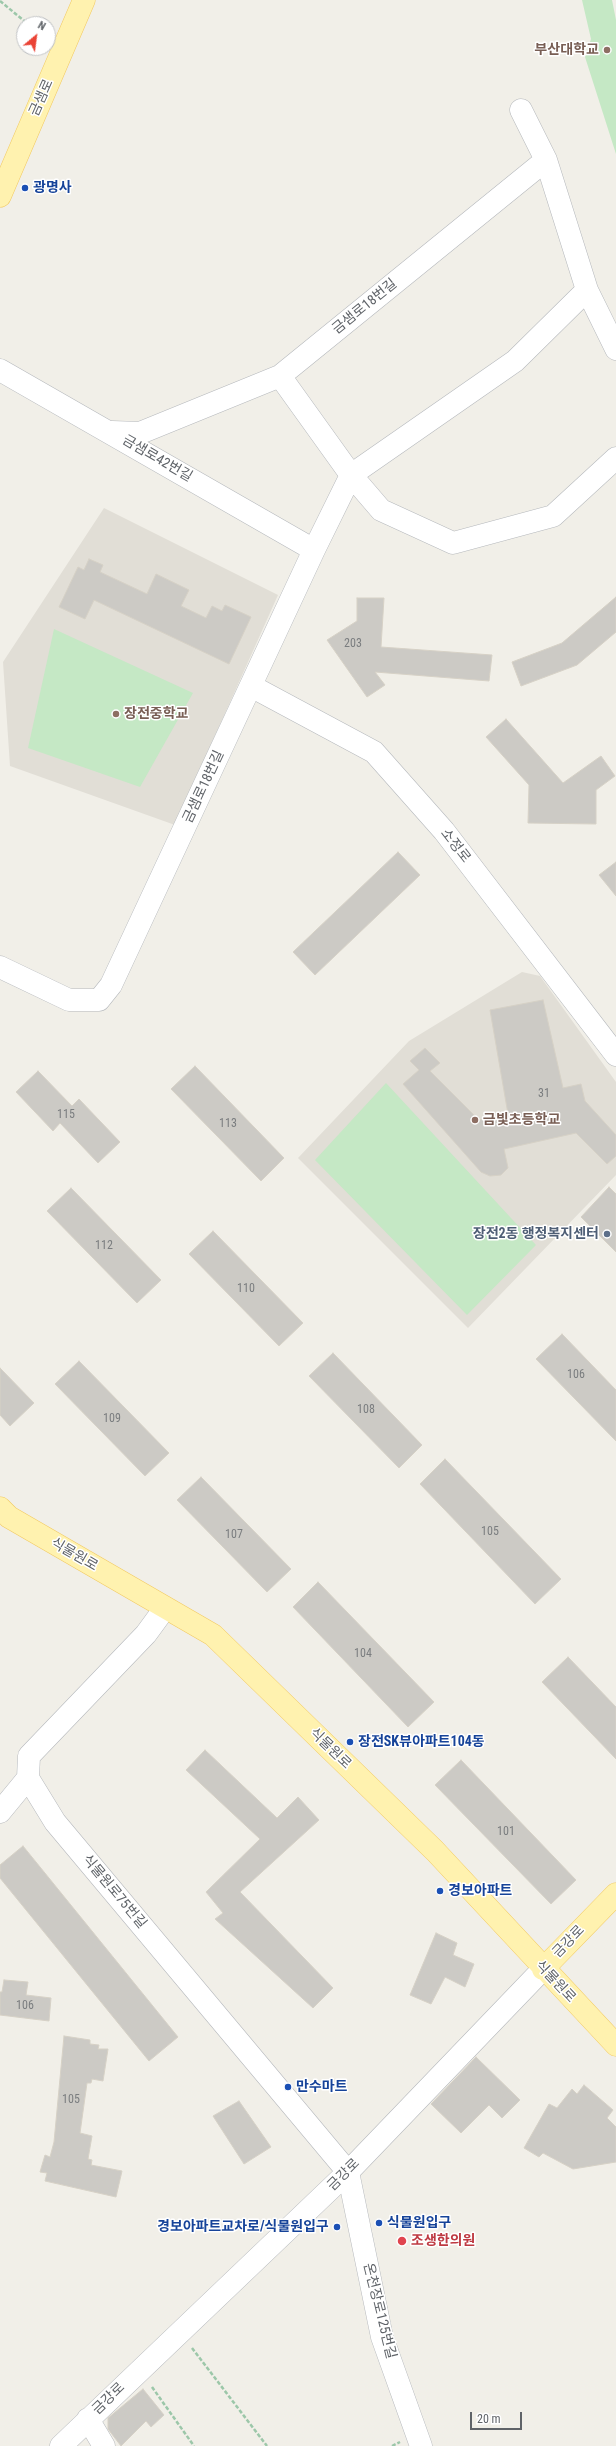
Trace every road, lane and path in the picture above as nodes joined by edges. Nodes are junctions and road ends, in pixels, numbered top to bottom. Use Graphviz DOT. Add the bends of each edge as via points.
graph roads {
  1 [pos="84,0"];
  2 [pos="0,1"];
  3 [pos="18,16"];
  4 [pos="522,110"];
  5 [pos="546,160"];
  6 [pos="0,196"];
  7 [pos="587,290"];
  8 [pos="616,349"];
  9 [pos="0,370"];
  10 [pos="280,376"];
  11 [pos="112,432"];
  12 [pos="616,458"];
  13 [pos="351,475"];
  14 [pos="314,550"];
  15 [pos="251,686"];
  16 [pos="0,967"];
  17 [pos="616,1055"];
  18 [pos="0,1508"];
  19 [pos="165,1608"];
  20 [pos="28,1778"];
  21 [pos="0,1812"];
  22 [pos="616,1894"];
  23 [pos="543,1969"];
  24 [pos="616,2046"];
  25 [pos="348,2172"];
  26 [pos="190,2345"];
  27 [pos="150,2384"];
  28 [pos="88,2419"];
  29 [pos="61,2446"];
  30 [pos="104,2446"];
  31 [pos="194,2446"];
  32 [pos="267,2446"];
  33 [pos="421,2446"];
  1 -- 6 [label="main road, 금샘로"];
  2 -- 3 [label="path"];
  4 -- 5 [label="street"];
  5 -- 7 [label="street"];
  5 -- 10 [label="street, 금샘로18번길"];
  7 -- 8 [label="street"];
  7 -- 13 [label="street, 금샘로18번길" via="514,361"];
  9 -- 11 [label="street, 금샘로42번길"];
  10 -- 11 [label="street, 금샘로18번길" via="140,434"];
  10 -- 13 [label="street"];
  11 -- 14 [label="street, 금샘로42번길"];
  12 -- 13 [label="street" via="553,516 453,543 380,510"];
  13 -- 14 [label="street, 금샘로18번길"];
  14 -- 15 [label="street, 금샘로18번길"];
  15 -- 16 [label="street, 금샘로18번길" via="111,985 99,1000 69,1000"];
  15 -- 17 [label="street, 소정로" via="374,752 444,831"];
  18 -- 19 [label="main road, 식물원로" via="9,1517"];
  19 -- 20 [label="street" via="146,1634 29,1756"];
  19 -- 23 [label="main road, 식물원로" via="213,1635 435,1851"];
  20 -- 21 [label="street"];
  20 -- 25 [label="street, 식물원로75번길" via="55,1822"];
  22 -- 23 [label="main road, 금강로"];
  23 -- 24 [label="main road, 식물원로"];
  23 -- 25 [label="street, 금강로"];
  25 -- 28 [label="street, 금강로"];
  25 -- 33 [label="street, 온천장로125번길" via="382,2337"];
  26 -- 32 [label="path"];
  27 -- 31 [label="path"];
  28 -- 29 [label="street, 금강로"];
  28 -- 30 [label="street"];
}
